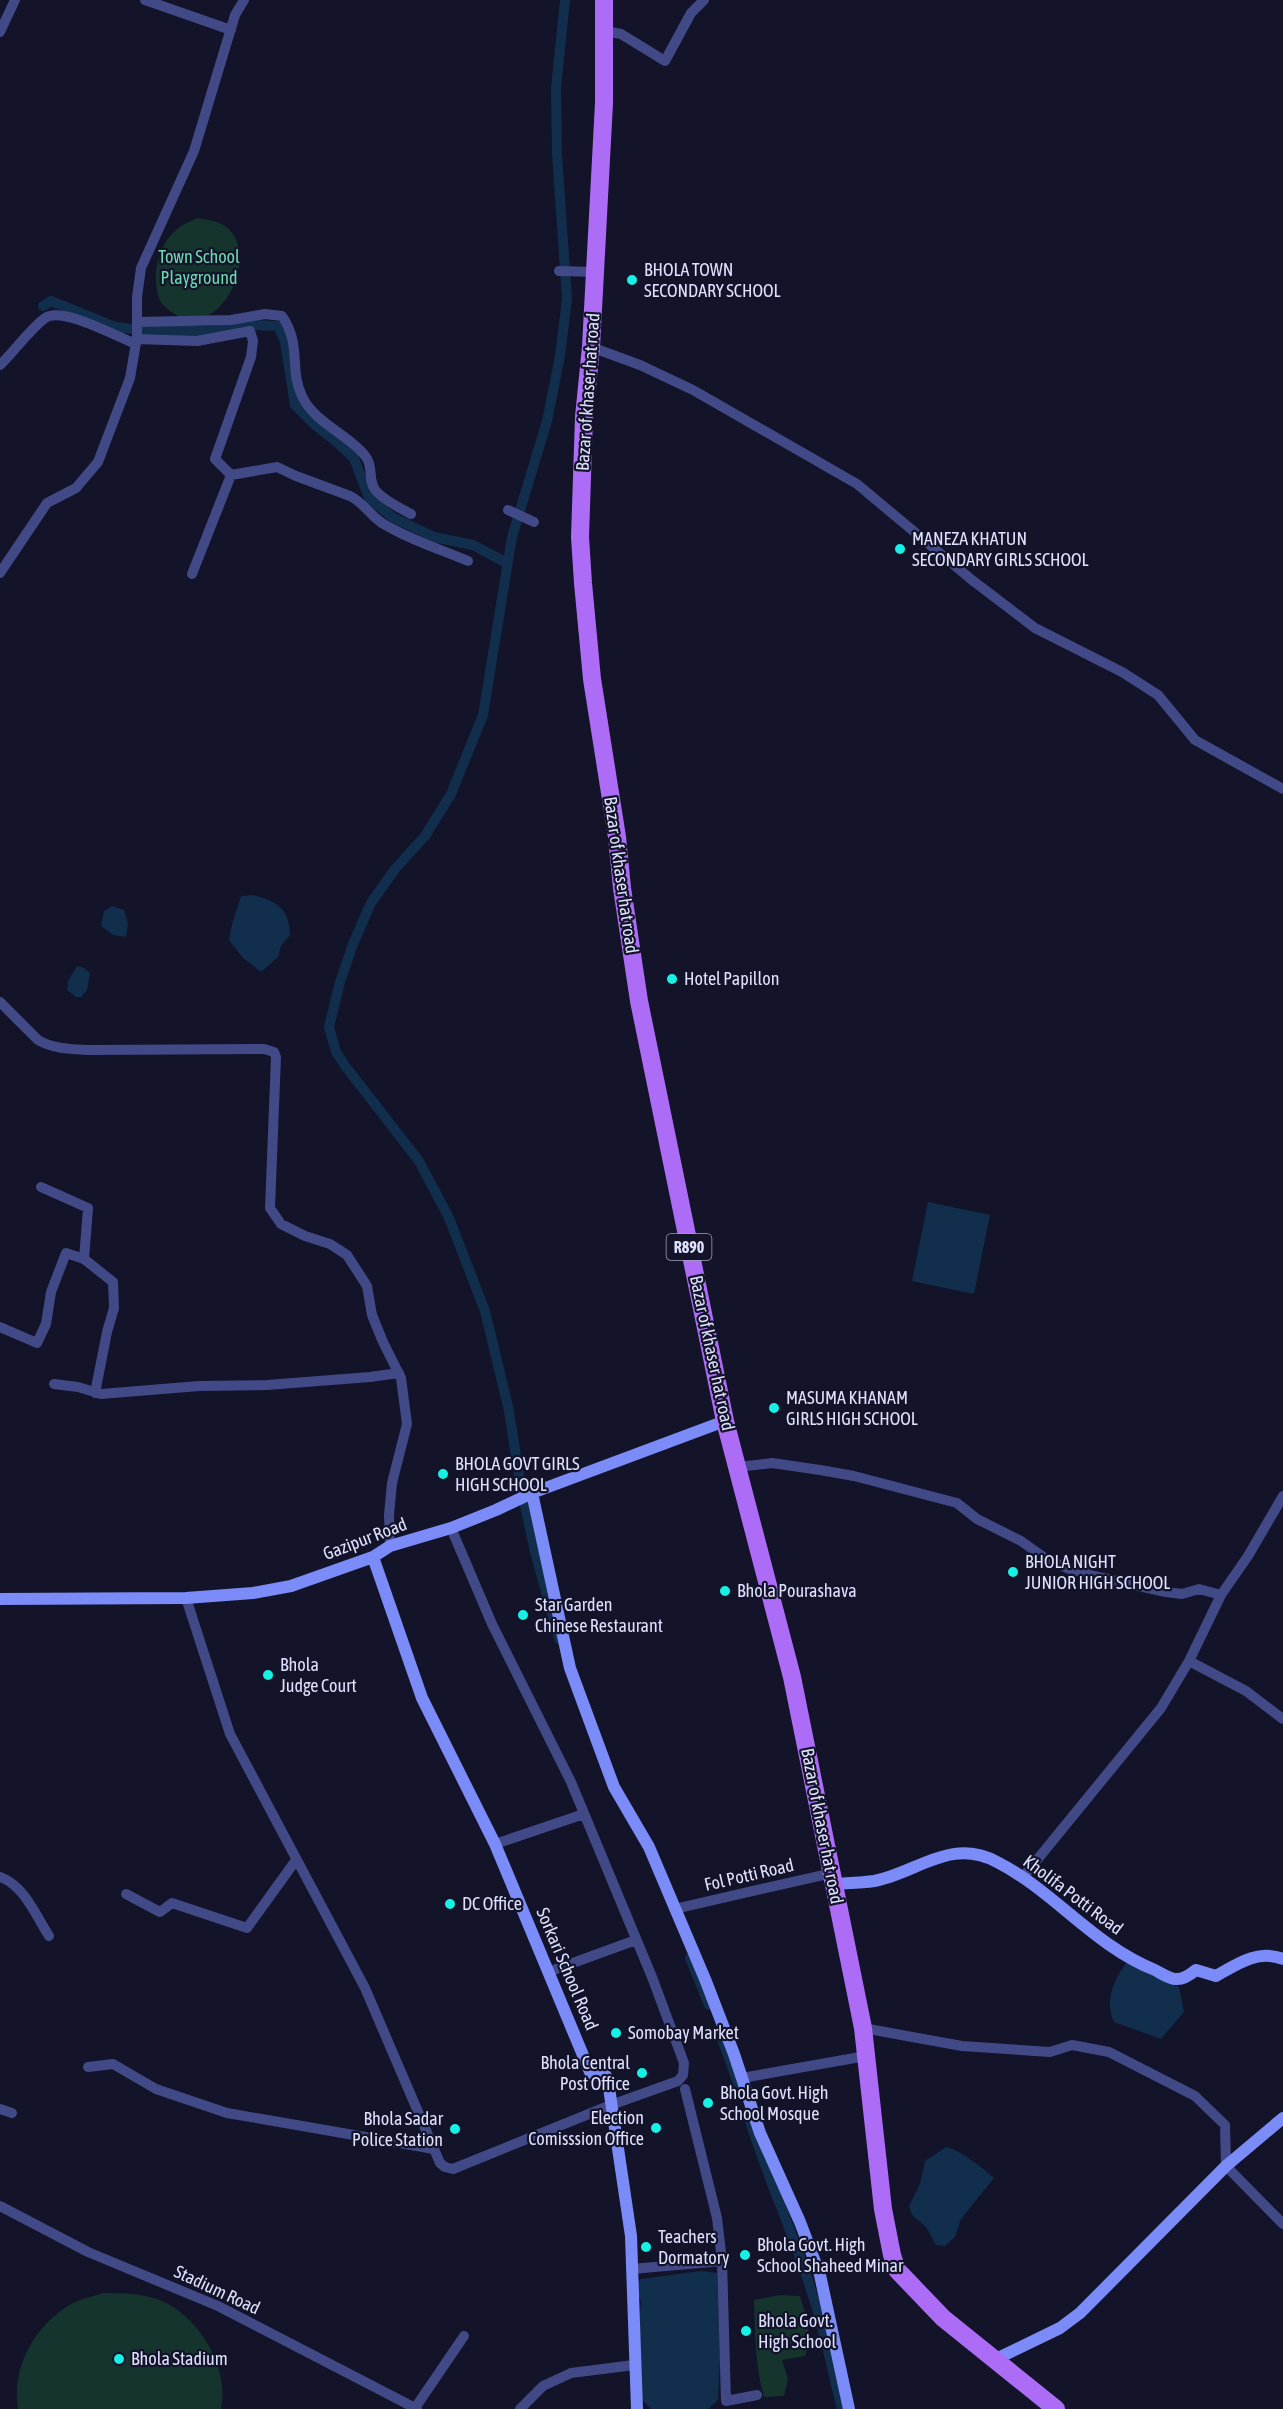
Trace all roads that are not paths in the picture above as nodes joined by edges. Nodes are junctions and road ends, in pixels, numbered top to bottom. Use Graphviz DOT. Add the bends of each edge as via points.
graph roads {
  1 [pos="15,0"];
  2 [pos="145,0"];
  3 [pos="244,0"];
  4 [pos="604,0"];
  5 [pos="704,0"];
  6 [pos="231,30"];
  7 [pos="605,30"];
  8 [pos="0,32"];
  9 [pos="560,271"];
  10 [pos="590,272"];
  11 [pos="137,321"];
  12 [pos="136,340"];
  13 [pos="591,347"];
  14 [pos="0,365"];
  15 [pos="231,475"];
  16 [pos="508,510"];
  17 [pos="411,514"];
  18 [pos="534,522"];
  19 [pos="468,561"];
  20 [pos="0,573"];
  21 [pos="192,574"];
  22 [pos="1283,789"];
  23 [pos="0,1002"];
  24 [pos="41,1187"];
  25 [pos="84,1259"];
  26 [pos="0,1327"];
  27 [pos="399,1372"];
  28 [pos="54,1384"];
  29 [pos="95,1393"];
  30 [pos="725,1422"];
  31 [pos="738,1467"];
  32 [pos="532,1493"];
  33 [pos="1283,1496"];
  34 [pos="451,1528"];
  35 [pos="390,1546"];
  36 [pos="373,1557"];
  37 [pos="1221,1595"];
  38 [pos="186,1598"];
  39 [pos="0,1599"];
  40 [pos="1189,1661"];
  41 [pos="1283,1719"];
  42 [pos="584,1814"];
  43 [pos="495,1844"];
  44 [pos="296,1860"];
  45 [pos="0,1877"];
  46 [pos="1023,1877"];
  47 [pos="832,1878"];
  48 [pos="126,1894"];
  49 [pos="674,1909"];
  50 [pos="49,1936"];
  51 [pos="636,1940"];
  52 [pos="1283,1959"];
  53 [pos="549,1972"];
  54 [pos="863,2028"];
  55 [pos="866,2056"];
  56 [pos="88,2067"];
  57 [pos="742,2079"];
  58 [pos="685,2089"];
  59 [pos="611,2105"];
  60 [pos="0,2109"];
  61 [pos="12,2113"];
  62 [pos="1283,2118"];
  63 [pos="434,2150"];
  64 [pos="1226,2166"];
  65 [pos="0,2206"];
  66 [pos="1283,2224"];
  67 [pos="722,2261"];
  68 [pos="632,2269"];
  69 [pos="464,2336"];
  70 [pos="994,2360"];
  71 [pos="634,2365"];
  72 [pos="757,2395"];
  73 [pos="416,2408"];
  74 [pos="520,2409"];
  75 [pos="637,2409"];
  76 [pos="849,2409"];
  77 [pos="1056,2409"];
  1 -- 8 [label="street"];
  2 -- 6 [label="street"];
  3 -- 6 [label="street"];
  4 -- 7 [label="main road, Bazar of khaser hat road / R890"];
  5 -- 7 [label="street" via="691,13 665,61 621,34"];
  6 -- 11 [label="street" via="194,151 141,268"];
  7 -- 10 [label="main road, Bazar of khaser hat road / R890" via="604,103"];
  9 -- 10 [label="street"];
  10 -- 13 [label="main road, Bazar of khaser hat road / R890"];
  11 -- 12 [label="street"];
  11 -- 17 [label="street" via="282,316 291,329 302,397 324,422 365,456 377,493"];
  12 -- 14 [label="street" via="57,314 46,317"];
  12 -- 15 [label="street" via="197,341 250,331 250,357 215,459"];
  12 -- 20 [label="street" via="130,378 98,462 76,488 47,503"];
  13 -- 22 [label="street" via="693,390 857,484 1035,628 1158,695 1196,740"];
  13 -- 30 [label="main road, Bazar of khaser hat road / R890" via="580,537 592,679 639,1001"];
  15 -- 19 [label="street" via="277,467 357,499 382,522"];
  15 -- 21 [label="street"];
  16 -- 18 [label="street"];
  23 -- 27 [label="street" via="38,1040 62,1048 274,1052 270,1208 281,1224 347,1255 367,1286 372,1315"];
  24 -- 25 [label="street" via="88,1208"];
  25 -- 26 [label="street" via="66,1253 37,1343"];
  25 -- 29 [label="street" via="112,1282 114,1308"];
  27 -- 29 [label="street" via="277,1384"];
  27 -- 35 [label="street" via="407,1424 392,1483"];
  28 -- 29 [label="street"];
  30 -- 31 [label="main road, Bazar of khaser hat road / R890"];
  30 -- 32 [label="street, Gazipur Road"];
  31 -- 37 [label="street" via="772,1463 820,1470 957,1503 977,1519 1069,1569 1166,1592 1182,1594 1199,1589"];
  31 -- 47 [label="main road, Bazar of khaser hat road / R890" via="792,1677"];
  32 -- 34 [label="street, Gazipur Road"];
  32 -- 49 [label="street" via="570,1668 614,1787 649,1847"];
  33 -- 37 [label="street"];
  34 -- 35 [label="street, Gazipur Road"];
  34 -- 42 [label="street" via="492,1624"];
  35 -- 36 [label="street, Gazipur Road"];
  36 -- 38 [label="street, Gazipur Road" via="291,1586"];
  36 -- 43 [label="street, Sorkari School Road" via="422,1698"];
  37 -- 40 [label="street"];
  38 -- 39 [label="street, Gazipur Road"];
  38 -- 44 [label="street" via="230,1734"];
  40 -- 41 [label="street" via="1246,1691"];
  40 -- 46 [label="street" via="1161,1708"];
  42 -- 43 [label="street"];
  42 -- 51 [label="street"];
  43 -- 53 [label="street, Sorkari School Road"];
  44 -- 48 [label="street" via="247,1929 172,1903 160,1912"];
  44 -- 63 [label="street" via="365,1988"];
  45 -- 50 [label="street" via="11,1881"];
  46 -- 47 [label="street, Kholifa Potti Road" via="995,1860 957,1854 941,1855 875,1881"];
  46 -- 52 [label="street, Kholifa Potti Road" via="1109,1945 1138,1964 1175,1979 1196,1970 1216,1977 1257,1956 1269,1954"];
  47 -- 49 [label="street, Fol Potti Road"];
  47 -- 54 [label="main road, Bazar of khaser hat road / R890"];
  49 -- 57 [label="street"];
  51 -- 53 [label="street"];
  51 -- 59 [label="street" via="684,2063 683,2075 665,2087"];
  53 -- 59 [label="street, Sorkari School Road" via="590,2072 606,2076"];
  54 -- 55 [label="main road, Bazar of khaser hat road / R890"];
  54 -- 64 [label="street" via="962,2046 1050,2052 1072,2045 1109,2052 1195,2096 1225,2126"];
  55 -- 57 [label="street"];
  55 -- 70 [label="main road, Bazar of khaser hat road / R890" via="883,2209 897,2270 943,2318"];
  56 -- 63 [label="street" via="113,2064 156,2089 227,2113"];
  57 -- 76 [label="street" via="760,2133 820,2275"];
  58 -- 67 [label="street" via="717,2218"];
  59 -- 63 [label="street" via="453,2169 440,2163"];
  59 -- 68 [label="street, Sorkari School Road" via="631,2236"];
  60 -- 61 [label="street"];
  62 -- 64 [label="street"];
  64 -- 66 [label="street"];
  64 -- 70 [label="street" via="1080,2313 1059,2328"];
  65 -- 73 [label="street, Stadium Road" via="88,2252 218,2306"];
  67 -- 68 [label="street"];
  67 -- 72 [label="street" via="726,2401"];
  68 -- 71 [label="street, Sorkari School Road"];
  69 -- 73 [label="street"];
  70 -- 77 [label="main road, Bazar of khaser hat road / R890"];
  71 -- 74 [label="street" via="571,2373 543,2386"];
  71 -- 75 [label="street, Sorkari School Road"];
}
